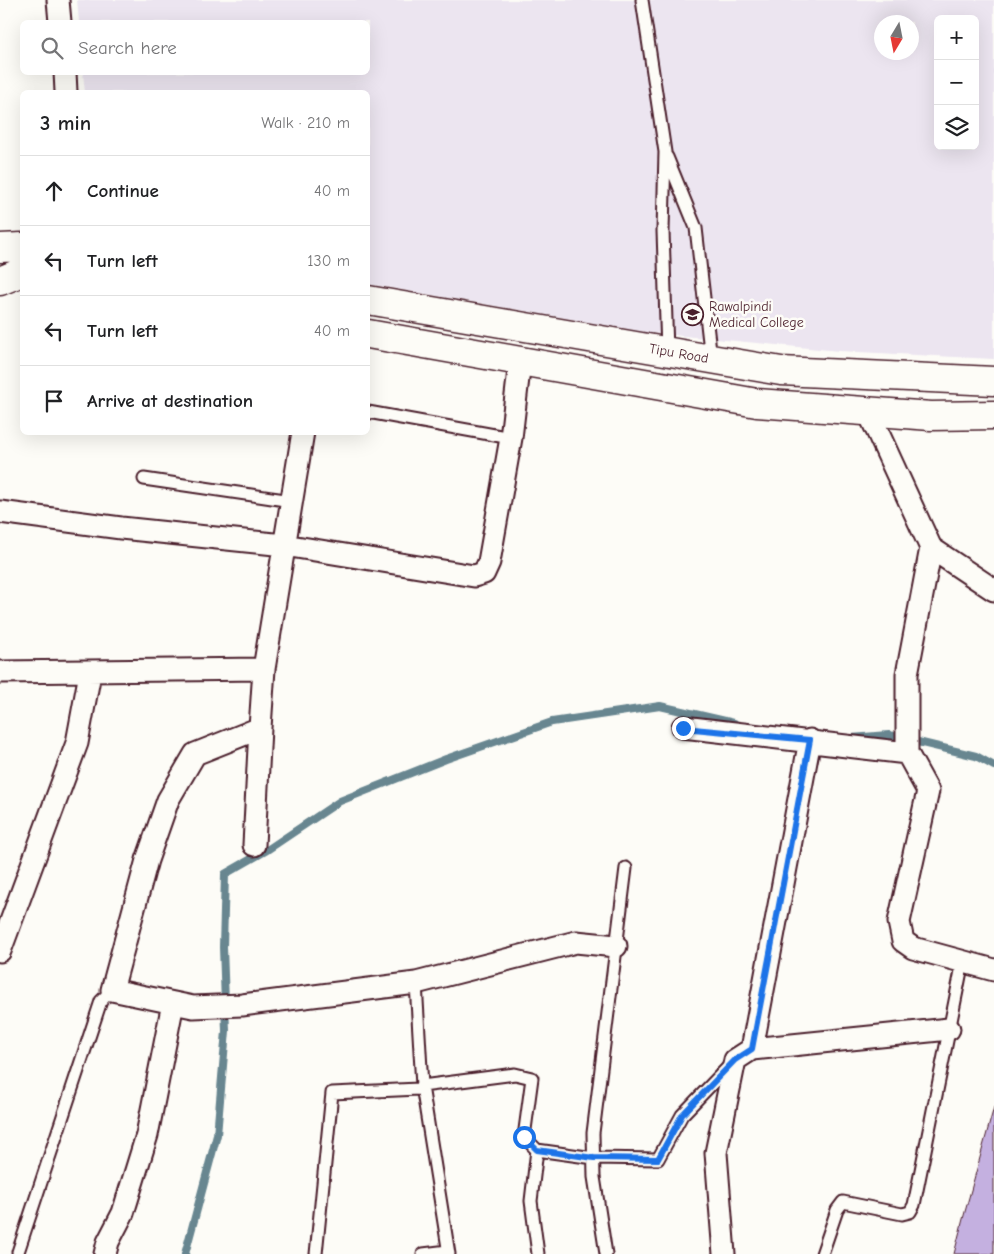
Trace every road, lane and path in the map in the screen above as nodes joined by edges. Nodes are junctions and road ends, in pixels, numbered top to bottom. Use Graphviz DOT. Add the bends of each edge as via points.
graph roads {
  1 [pos="58,0"];
  2 [pos="642,0"];
  3 [pos="60,20"];
  4 [pos="65,75"];
  5 [pos="66,90"];
  6 [pos="665,152"];
  7 [pos="0,248"];
  8 [pos="20,248"];
  9 [pos="20,273"];
  10 [pos="0,281"];
  11 [pos="370,300"];
  12 [pos="370,334"];
  13 [pos="667,351"];
  14 [pos="711,359"];
  15 [pos="520,361"];
  16 [pos="994,381"];
  17 [pos="868,411"];
  18 [pos="370,412"];
  19 [pos="994,415"];
  20 [pos="303,435"];
  21 [pos="511,438"];
  22 [pos="144,479"];
  23 [pos="292,501"];
  24 [pos="0,512"];
  25 [pos="284,545"];
  26 [pos="931,548"];
  27 [pos="994,590"];
  28 [pos="264,669"];
  29 [pos="0,672"];
  30 [pos="90,673"];
  31 [pos="260,728"];
  32 [pos="683,728"];
  33 [pos="810,740"];
  34 [pos="907,753"];
  35 [pos="254,845"];
  36 [pos="626,868"];
  37 [pos="616,946"];
  38 [pos="0,951"];
  39 [pos="963,960"];
  40 [pos="994,970"];
  41 [pos="416,983"];
  42 [pos="112,990"];
  43 [pos="173,1003"];
  44 [pos="950,1029"];
  45 [pos="744,1054"];
  46 [pos="422,1086"];
  47 [pos="537,1150"];
  48 [pos="594,1158"];
  49 [pos="18,1252"];
  50 [pos="448,1253"];
  51 [pos="105,1254"];
  52 [pos="316,1254"];
  53 [pos="423,1254"];
  54 [pos="538,1254"];
  55 [pos="606,1254"];
  56 [pos="724,1254"];
  57 [pos="822,1254"];
  1 -- 3 [label="street"];
  2 -- 6 [label="lane"];
  4 -- 5 [label="street"];
  6 -- 13 [label="lane" via="663,231"];
  6 -- 14 [label="lane" via="696,228"];
  7 -- 8 [label="main road"];
  9 -- 10 [label="main road"];
  11 -- 13 [label="main road, Tipu Road"];
  12 -- 15 [label="main road"];
  13 -- 14 [label="main road, Tipu Road"];
  14 -- 16 [label="main road, Tipu Road" via="781,371"];
  15 -- 17 [label="main road" via="756,403"];
  15 -- 21 [label="street"];
  17 -- 19 [label="main road" via="932,416"];
  17 -- 26 [label="street"];
  18 -- 21 [label="lane"];
  20 -- 23 [label="street"];
  21 -- 25 [label="street" via="489,562 484,573 474,576"];
  22 -- 23 [label="lane"];
  23 -- 25 [label="street"];
  24 -- 25 [label="street"];
  25 -- 28 [label="street"];
  26 -- 27 [label="street"];
  26 -- 34 [label="street" via="907,674"];
  28 -- 30 [label="street"];
  28 -- 31 [label="street"];
  29 -- 30 [label="street"];
  30 -- 38 [label="street" via="72,761"];
  31 -- 35 [label="street"];
  31 -- 42 [label="street" via="195,754 168,800 147,860"];
  32 -- 33 [label="street"];
  33 -- 34 [label="street"];
  33 -- 45 [label="street"];
  34 -- 39 [label="street" via="928,791 899,922 904,942 913,948"];
  36 -- 37 [label="lane"];
  37 -- 41 [label="street" via="576,942"];
  37 -- 48 [label="lane" via="593,1133"];
  39 -- 40 [label="street"];
  39 -- 44 [label="lane"];
  41 -- 43 [label="street" via="209,1008"];
  41 -- 46 [label="lane"];
  42 -- 43 [label="street"];
  42 -- 49 [label="lane" via="101,1002"];
  43 -- 51 [label="street" via="148,1135 123,1213"];
  44 -- 45 [label="street"];
  44 -- 57 [label="lane" via="914,1205 910,1212 902,1214 844,1202 837,1210"];
  45 -- 48 [label="lane" via="682,1115 658,1159"];
  45 -- 56 [label="street" via="716,1153"];
  46 -- 47 [label="lane" via="515,1074 532,1078 524,1137"];
  46 -- 50 [label="lane"];
  46 -- 52 [label="lane" via="418,1089 332,1093"];
  47 -- 48 [label="lane"];
  47 -- 54 [label="lane" via="531,1201"];
  48 -- 55 [label="lane"];
  50 -- 53 [label="lane"];
}
